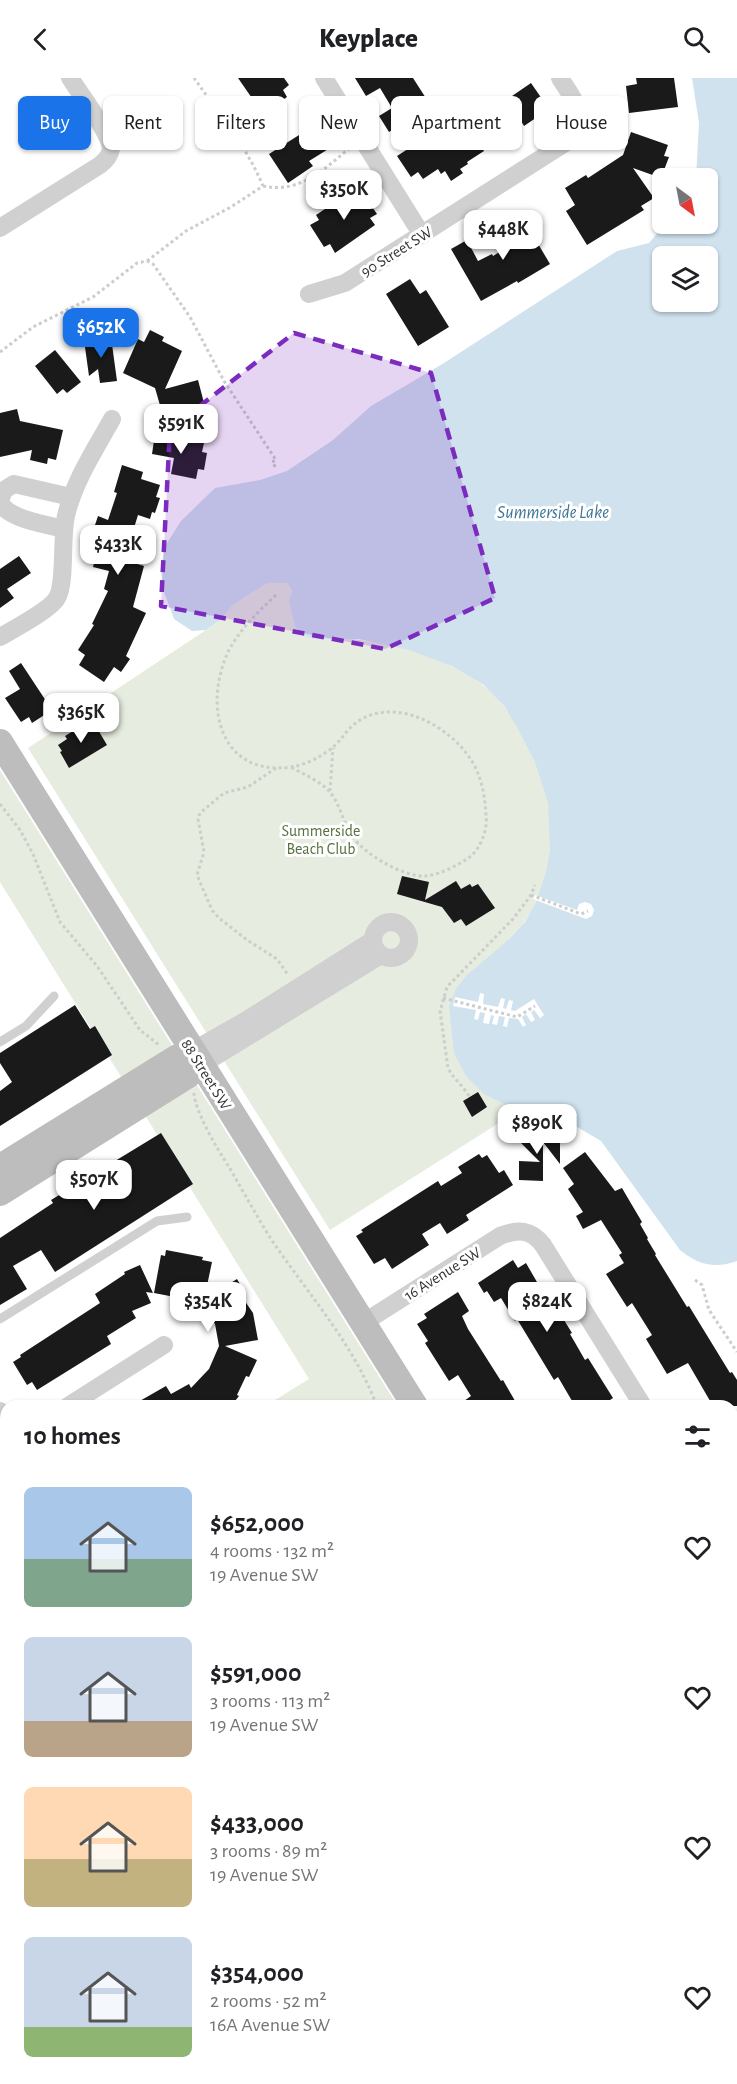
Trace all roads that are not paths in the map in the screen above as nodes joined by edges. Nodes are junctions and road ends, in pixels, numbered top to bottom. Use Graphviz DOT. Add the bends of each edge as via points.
graph roads {
  1 [pos="70,78"];
  2 [pos="324,78"];
  3 [pos="560,78"];
  4 [pos="0,228"];
  5 [pos="422,235"];
  6 [pos="309,294"];
  7 [pos="112,419"];
  8 [pos="71,497"];
  9 [pos="0,501"];
  10 [pos="63,529"];
  11 [pos="0,637"];
  12 [pos="0,742"];
  13 [pos="54,996"];
  14 [pos="0,1042"];
  15 [pos="196,1068"];
  16 [pos="0,1167"];
  17 [pos="0,1193"];
  18 [pos="187,1217"];
  19 [pos="0,1319"];
  20 [pos="363,1323"];
  21 [pos="164,1345"];
  22 [pos="77,1400"];
  23 [pos="411,1400"];
  24 [pos="639,1400"];
  1 -- 4 [label="street" via="106,134 109,154 100,165"];
  2 -- 5 [label="street"];
  3 -- 5 [label="street, 90 Street SW" via="580,113 580,127 573,138"];
  5 -- 6 [label="street, 90 Street SW" via="345,283"];
  7 -- 8 [label="street"];
  8 -- 9 [label="street" via="14,484 4,490"];
  8 -- 10 [label="street"];
  9 -- 10 [label="street" via="8,512"];
  10 -- 11 [label="street" via="59,596"];
  12 -- 15 [label="street, 88 Street SW"];
  13 -- 14 [label="lane" via="26,1026"];
  15 -- 15 [label="street" via="377,948 296,989 209,1043"];
  15 -- 16 [label="street" via="176,1058"];
  15 -- 17 [label="street"];
  15 -- 20 [label="street, 88 Street SW"];
  18 -- 19 [label="lane" via="157,1221"];
  20 -- 23 [label="street, 88 Street SW"];
  20 -- 24 [label="street, 16 Avenue SW" via="500,1236 524,1231 543,1245"];
  21 -- 22 [label="street"];
}
